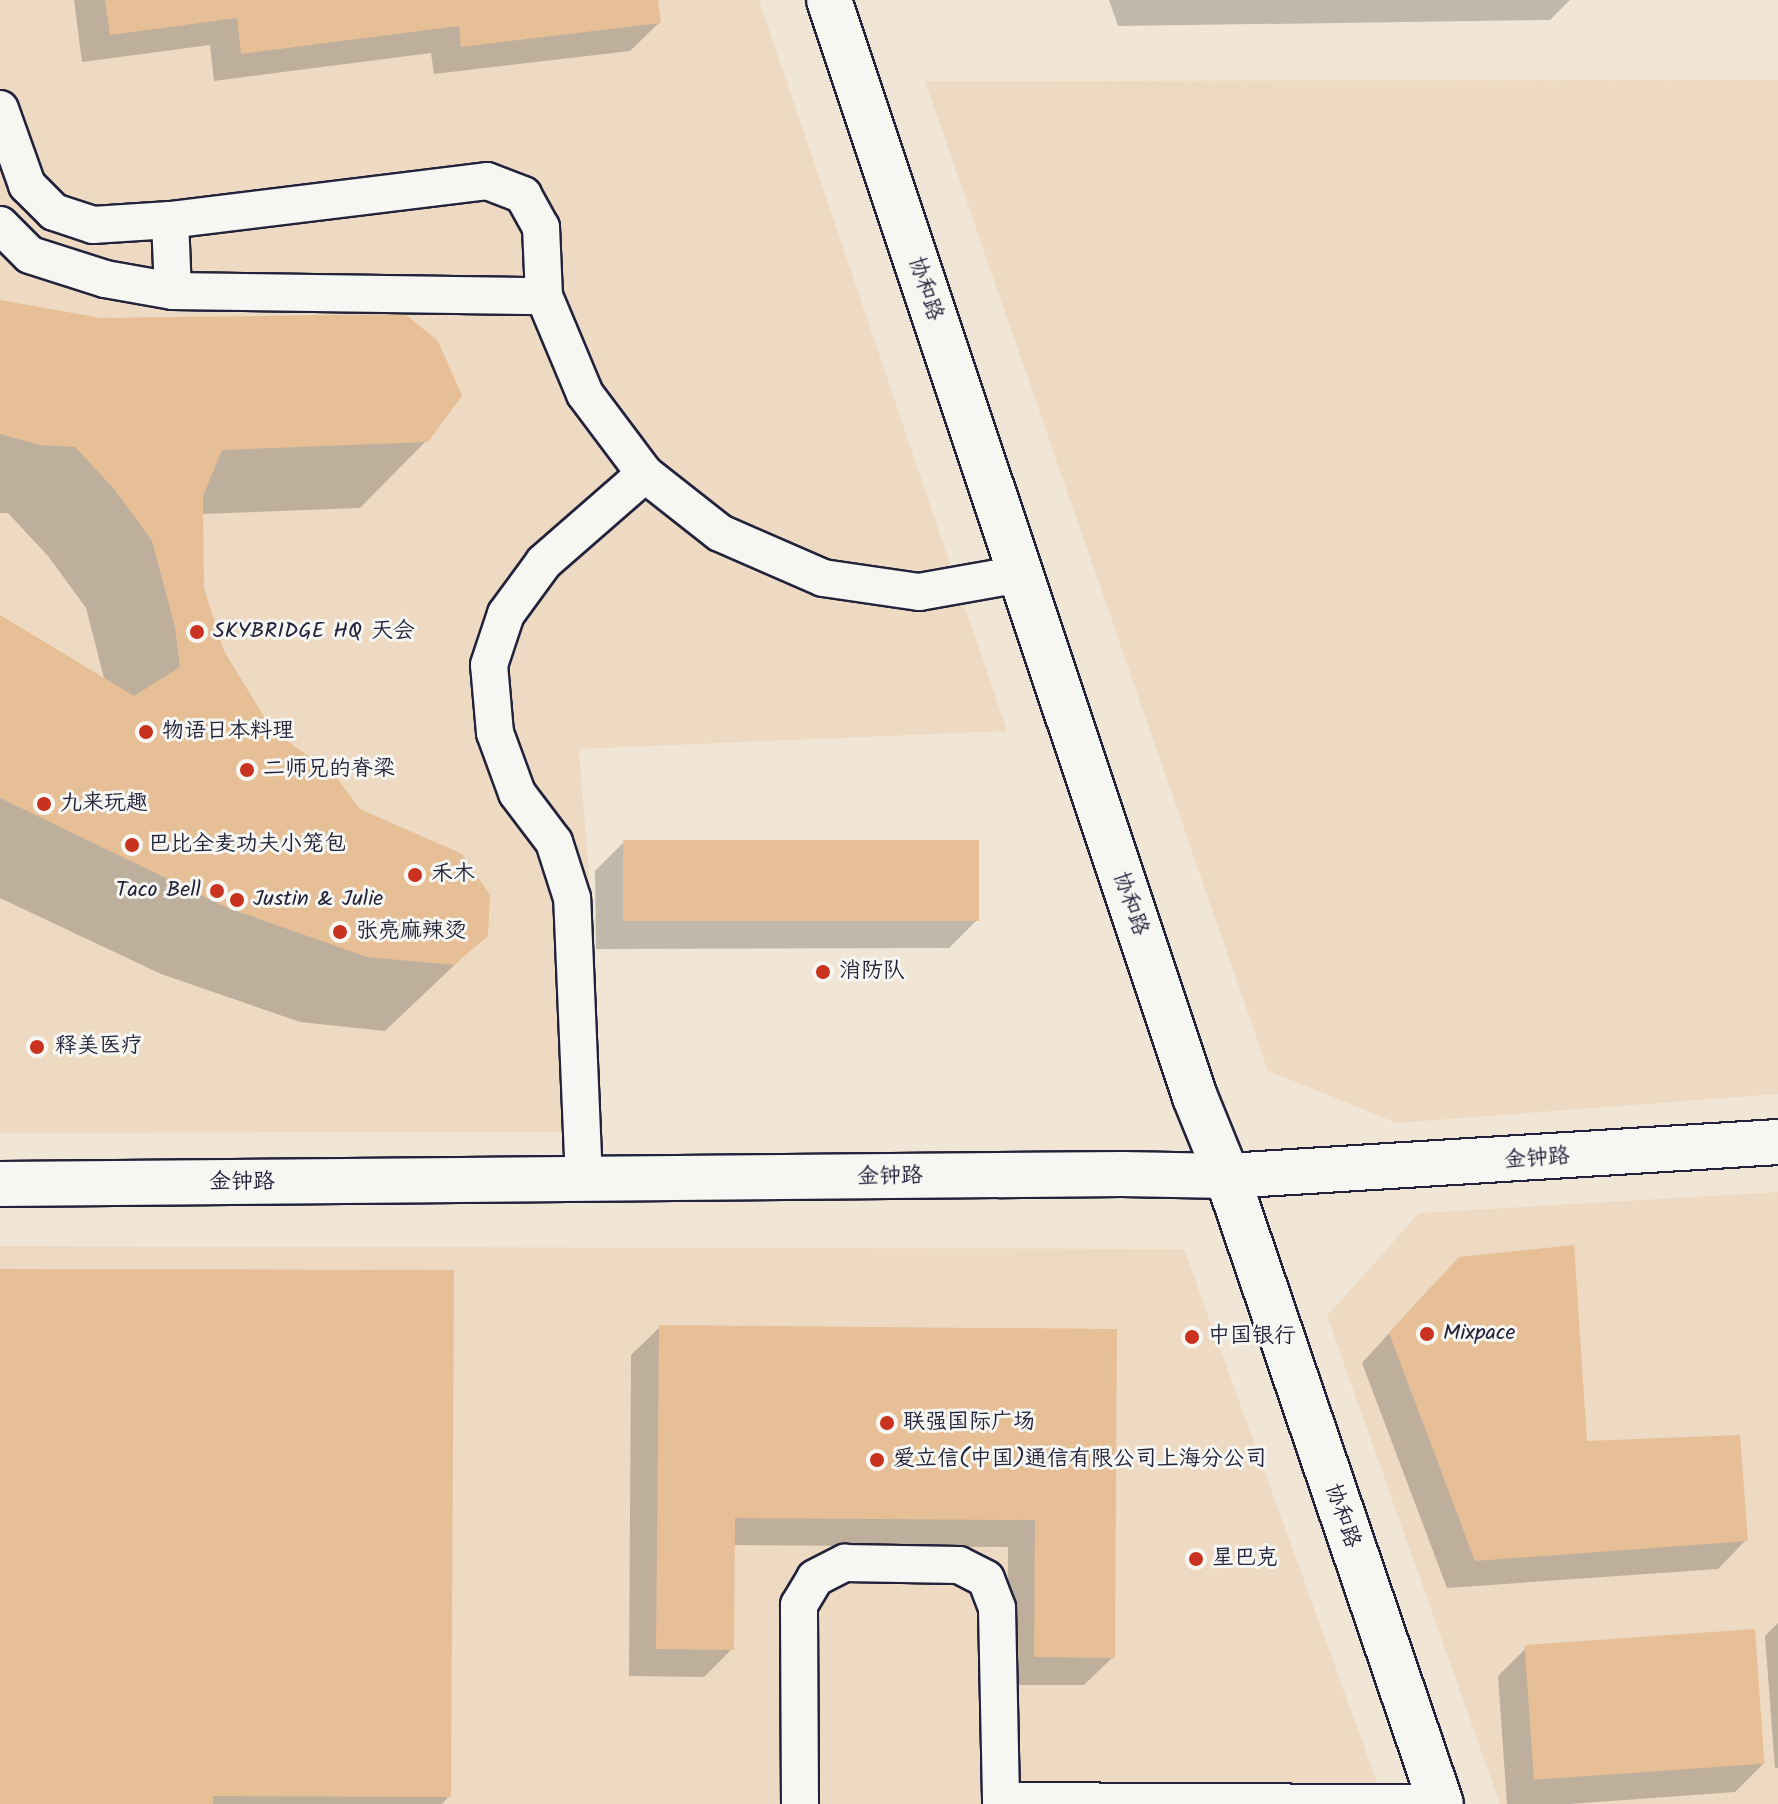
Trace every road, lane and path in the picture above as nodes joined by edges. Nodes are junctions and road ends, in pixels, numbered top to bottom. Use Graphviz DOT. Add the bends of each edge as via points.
graph roads {
  1 [pos="829,0"];
  2 [pos="2,126"];
  3 [pos="170,220"];
  4 [pos="0,225"];
  5 [pos="173,291"];
  6 [pos="544,296"];
  7 [pos="645,474"];
  8 [pos="1020,574"];
  9 [pos="1778,1142"];
  10 [pos="1227,1176"];
  11 [pos="584,1181"];
  12 [pos="0,1184"];
  13 [pos="1001,1803"];
  14 [pos="800,1804"];
  15 [pos="1441,1804"];
  1 -- 8 [label="main road, 协和路"];
  2 -- 3 [label="street" via="27,185 54,212 93,225"];
  3 -- 5 [label="street"];
  3 -- 6 [label="street" via="487,181 523,195 541,227"];
  4 -- 5 [label="street" via="30,255 105,279"];
  5 -- 6 [label="street"];
  6 -- 7 [label="street" via="585,394"];
  7 -- 8 [label="street" via="720,533 823,578 919,592"];
  7 -- 11 [label="street" via="544,562 506,614 489,665 495,733 517,793 554,842 572,898"];
  8 -- 10 [label="main road, 协和路" via="1195,1097"];
  9 -- 10 [label="main road, 金钟路"];
  10 -- 11 [label="main road, 金钟路"];
  10 -- 15 [label="main road, 协和路"];
  11 -- 12 [label="main road, 金钟路"];
  13 -- 14 [label="street" via="997,1608 986,1579 959,1565 845,1563 815,1578 799,1605"];
  13 -- 15 [label="street"];
}
